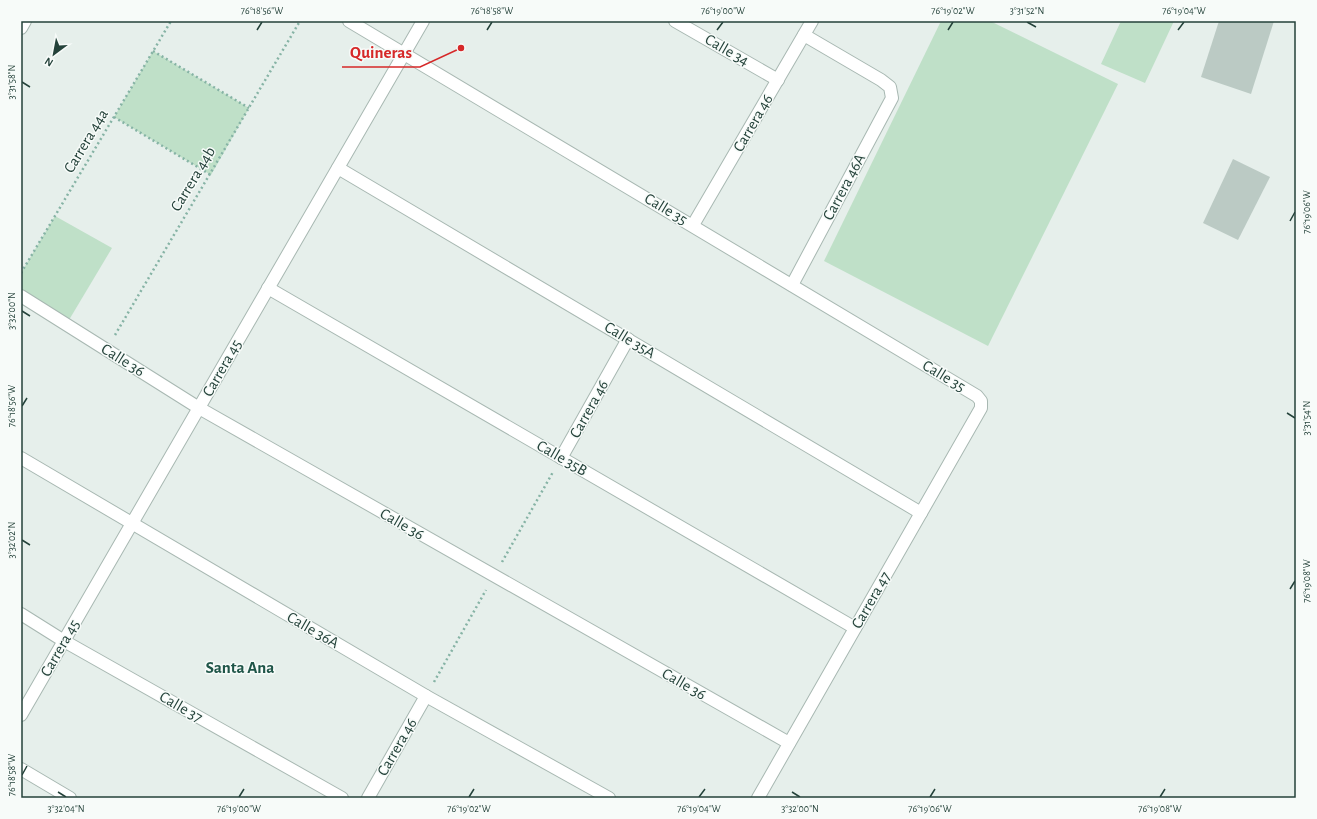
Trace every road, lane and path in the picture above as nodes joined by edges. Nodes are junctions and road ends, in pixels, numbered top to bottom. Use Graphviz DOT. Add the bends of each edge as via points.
graph roads {
  1 [pos="25,21"];
  2 [pos="171,21"];
  3 [pos="300,21"];
  4 [pos="349,21"];
  5 [pos="423,21"];
  6 [pos="675,21"];
  7 [pos="812,21"];
  8 [pos="21,28"];
  9 [pos="804,36"];
  10 [pos="153,52"];
  11 [pos="405,53"];
  12 [pos="778,80"];
  13 [pos="249,108"];
  14 [pos="114,117"];
  15 [pos="338,168"];
  16 [pos="211,175"];
  17 [pos="693,225"];
  18 [pos="21,273"];
  19 [pos="792,285"];
  20 [pos="268,288"];
  21 [pos="21,296"];
  22 [pos="628,339"];
  23 [pos="107,349"];
  24 [pos="981,401"];
  25 [pos="199,408"];
  26 [pos="21,458"];
  27 [pos="561,458"];
  28 [pos="921,513"];
  29 [pos="132,524"];
  30 [pos="21,614"];
  31 [pos="855,628"];
  32 [pos="64,641"];
  33 [pos="426,696"];
  34 [pos="21,715"];
  35 [pos="789,743"];
  36 [pos="21,769"];
  37 [pos="70,798"];
  38 [pos="342,798"];
  39 [pos="368,798"];
  40 [pos="608,798"];
  41 [pos="758,798"];
  1 -- 8 [label="street"];
  2 -- 10 [label="path, Carrera 44a"];
  3 -- 13 [label="path, Carrera 44b"];
  4 -- 11 [label="street, Calle 35"];
  5 -- 11 [label="street, Carrera 45"];
  6 -- 12 [label="street, Calle 34"];
  7 -- 9 [label="street, Carrera 46"];
  9 -- 12 [label="street, Carrera 46"];
  9 -- 19 [label="street, Carrera 46A" via="881,80 890,87 892,98"];
  10 -- 13 [label="path"];
  10 -- 14 [label="path, Carrera 44a"];
  11 -- 15 [label="street, Carrera 45"];
  11 -- 17 [label="street, Calle 35"];
  12 -- 17 [label="street, Carrera 46"];
  13 -- 16 [label="path, Carrera 44b"];
  14 -- 16 [label="path"];
  14 -- 18 [label="path, Carrera 44a"];
  15 -- 20 [label="street, Carrera 45"];
  15 -- 22 [label="street, Calle 35A"];
  16 -- 23 [label="path, Carrera 44b"];
  17 -- 19 [label="street, Calle 35"];
  19 -- 24 [label="street, Calle 35" via="977,396"];
  20 -- 25 [label="street, Carrera 45"];
  20 -- 27 [label="street, Calle 35B"];
  21 -- 23 [label="street, Calle 36"];
  22 -- 27 [label="street, Carrera 46"];
  22 -- 28 [label="street, Calle 35A"];
  23 -- 25 [label="street, Calle 36"];
  24 -- 28 [label="street, Carrera 47" via="981,408"];
  25 -- 29 [label="street, Carrera 45"];
  25 -- 35 [label="street, Calle 36"];
  26 -- 29 [label="street, Calle 36A"];
  27 -- 31 [label="street, Calle 35B"];
  28 -- 31 [label="street, Carrera 47"];
  29 -- 32 [label="street, Carrera 45"];
  29 -- 33 [label="street, Calle 36A"];
  30 -- 32 [label="street, Calle 37"];
  31 -- 35 [label="street, Carrera 47"];
  32 -- 34 [label="street, Carrera 45"];
  32 -- 38 [label="street, Calle 37"];
  33 -- 39 [label="street, Carrera 46"];
  33 -- 40 [label="street, Calle 36A"];
  35 -- 41 [label="street, Carrera 47"];
  36 -- 37 [label="street"];
}
